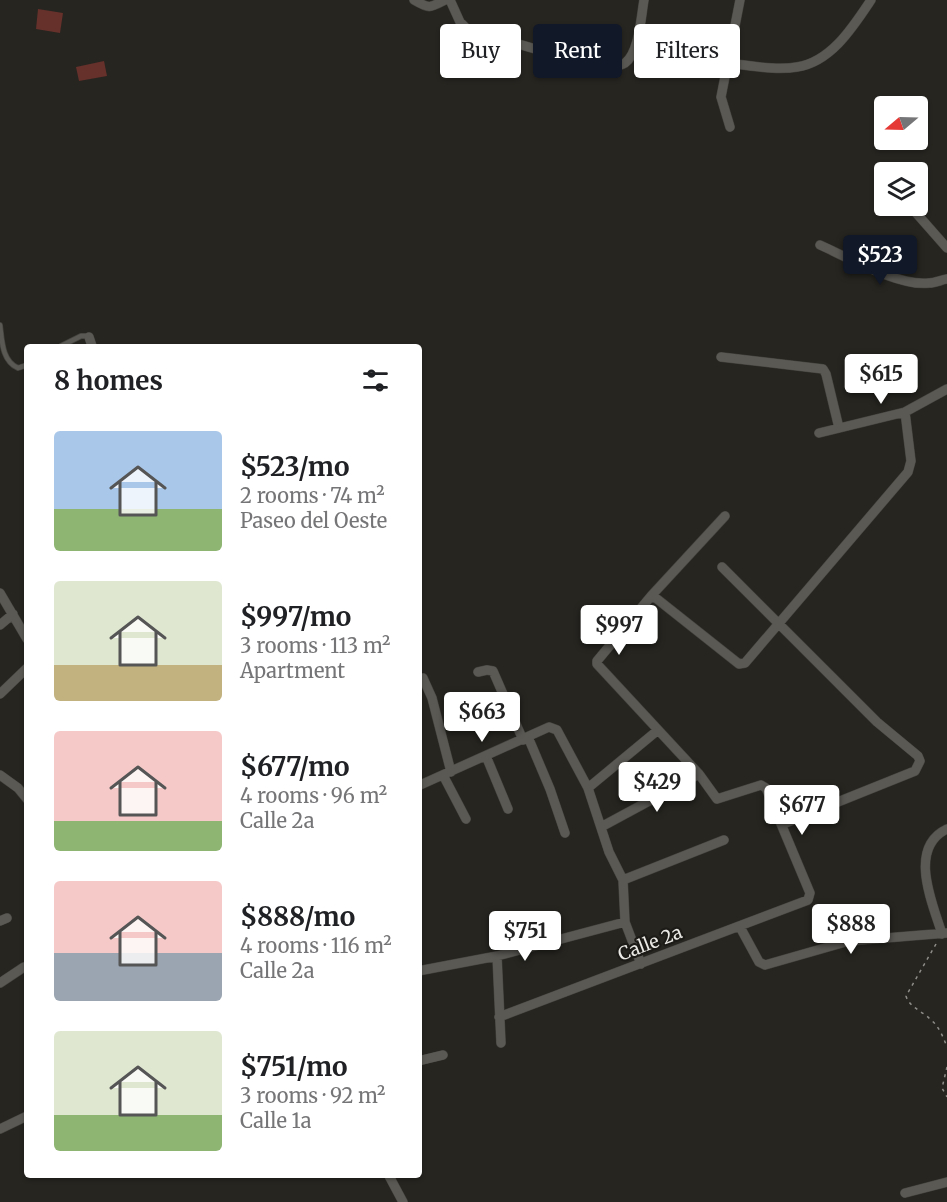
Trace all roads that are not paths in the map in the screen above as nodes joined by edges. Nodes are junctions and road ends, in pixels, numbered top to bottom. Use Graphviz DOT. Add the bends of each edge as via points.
graph roads {
  1 [pos="414,0"];
  2 [pos="445,0"];
  3 [pos="450,0"];
  4 [pos="644,0"];
  5 [pos="740,0"];
  6 [pos="871,0"];
  7 [pos="735,24"];
  8 [pos="740,64"];
  9 [pos="724,78"];
  10 [pos="730,127"];
  11 [pos="919,216"];
  12 [pos="820,245"];
  13 [pos="947,248"];
  14 [pos="947,279"];
  15 [pos="0,326"];
  16 [pos="91,342"];
  17 [pos="65,344"];
  18 [pos="721,357"];
  19 [pos="24,366"];
  20 [pos="947,389"];
  21 [pos="905,412"];
  22 [pos="839,428"];
  23 [pos="819,432"];
  24 [pos="725,516"];
  25 [pos="723,567"];
  26 [pos="0,593"];
  27 [pos="652,595"];
  28 [pos="24,618"];
  29 [pos="15,619"];
  30 [pos="778,623"];
  31 [pos="0,625"];
  32 [pos="24,634"];
  33 [pos="24,671"];
  34 [pos="478,672"];
  35 [pos="423,678"];
  36 [pos="0,694"];
  37 [pos="658,730"];
  38 [pos="525,738"];
  39 [pos="486,756"];
  40 [pos="447,774"];
  41 [pos="699,774"];
  42 [pos="0,775"];
  43 [pos="422,784"];
  44 [pos="588,788"];
  45 [pos="24,796"];
  46 [pos="508,809"];
  47 [pos="466,819"];
  48 [pos="783,824"];
  49 [pos="601,827"];
  50 [pos="947,829"];
  51 [pos="565,833"];
  52 [pos="724,840"];
  53 [pos="623,880"];
  54 [pos="625,922"];
  55 [pos="740,927"];
  56 [pos="945,933"];
  57 [pos="497,956"];
  58 [pos="640,964"];
  59 [pos="24,967"];
  60 [pos="422,970"];
  61 [pos="0,983"];
  62 [pos="500,1017"];
  63 [pos="501,1043"];
  64 [pos="443,1055"];
  65 [pos="422,1060"];
  66 [pos="24,1117"];
  67 [pos="0,1129"];
  68 [pos="390,1178"];
  69 [pos="947,1182"];
  70 [pos="905,1193"];
  71 [pos="403,1202"];
  1 -- 2 [label="street" via="426,8"];
  3 -- 4 [label="street" via="467,29 597,67 624,64 632,56"];
  5 -- 7 [label="street"];
  6 -- 8 [label="street" via="828,55 797,68"];
  9 -- 10 [label="street" via="721,97"];
  11 -- 13 [label="street"];
  12 -- 14 [label="street" via="911,282 927,284"];
  15 -- 19 [label="lane" via="8,359 18,368"];
  16 -- 17 [label="lane" via="81,336"];
  18 -- 22 [label="street" via="823,369"];
  20 -- 21 [label="street"];
  21 -- 22 [label="street"];
  21 -- 30 [label="street" via="908,472"];
  22 -- 23 [label="street"];
  24 -- 27 [label="street"];
  25 -- 30 [label="street"];
  26 -- 29 [label="street"];
  27 -- 30 [label="street" via="739,664 745,663"];
  27 -- 37 [label="street" via="597,664"];
  28 -- 29 [label="street"];
  29 -- 31 [label="street"];
  29 -- 32 [label="street"];
  30 -- 48 [label="street" via="920,761 915,771"];
  33 -- 36 [label="street"];
  34 -- 38 [label="street" via="493,671"];
  35 -- 40 [label="street" via="432,698"];
  37 -- 41 [label="street"];
  37 -- 44 [label="street"];
  38 -- 39 [label="street"];
  38 -- 44 [label="street" via="553,727 557,730"];
  38 -- 51 [label="street"];
  39 -- 40 [label="street"];
  39 -- 46 [label="street"];
  40 -- 43 [label="street"];
  40 -- 47 [label="street"];
  41 -- 48 [label="street" via="717,799 764,786"];
  41 -- 49 [label="street"];
  42 -- 45 [label="street"];
  44 -- 49 [label="street"];
  48 -- 55 [label="street, Calle 2a" via="810,896"];
  49 -- 53 [label="street"];
  50 -- 56 [label="street" via="934,841 924,871"];
  52 -- 53 [label="street"];
  53 -- 54 [label="street"];
  54 -- 57 [label="street"];
  54 -- 58 [label="street"];
  55 -- 56 [label="street" via="759,962 765,965 849,941"];
  55 -- 58 [label="street, Calle 2a"];
  57 -- 60 [label="street"];
  57 -- 62 [label="street"];
  58 -- 62 [label="street, Calle 2a"];
  59 -- 61 [label="street"];
  62 -- 63 [label="street"];
  64 -- 65 [label="street"];
  66 -- 67 [label="street"];
  68 -- 71 [label="street"];
  69 -- 70 [label="street"];
}
